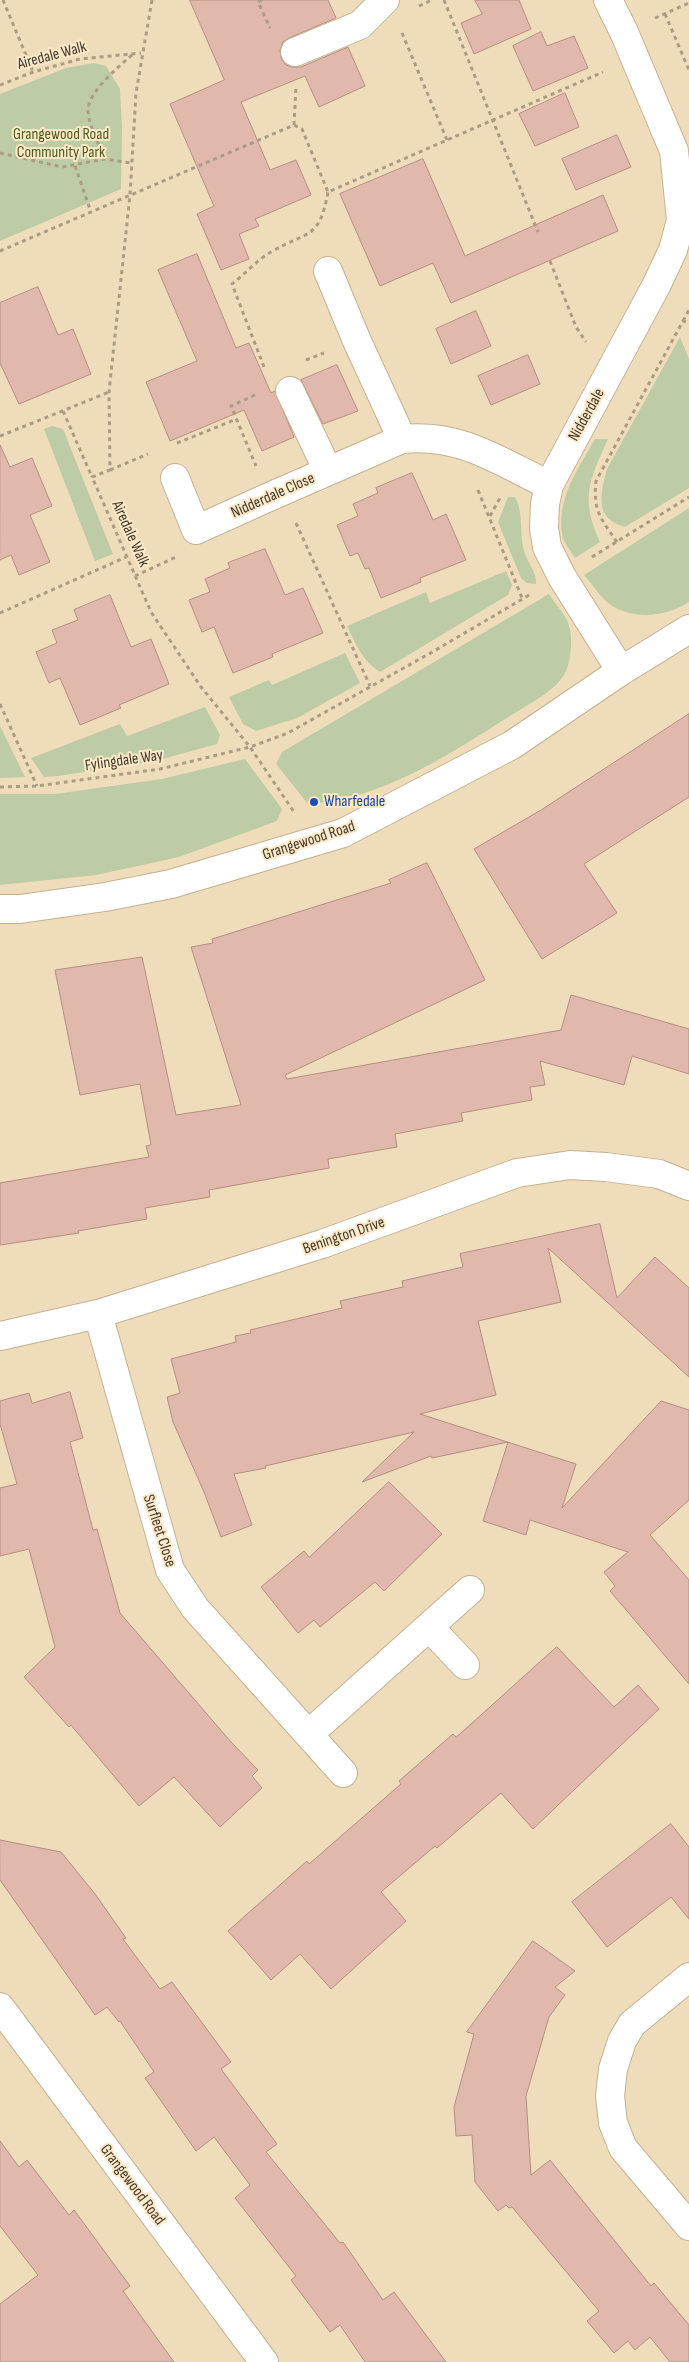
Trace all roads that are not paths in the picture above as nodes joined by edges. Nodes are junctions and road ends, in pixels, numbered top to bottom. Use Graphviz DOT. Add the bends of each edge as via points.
graph roads {
  1 [pos="384,0"];
  2 [pos="608,0"];
  3 [pos="295,52"];
  4 [pos="682,147"];
  5 [pos="328,271"];
  6 [pos="290,391"];
  7 [pos="402,439"];
  8 [pos="328,471"];
  9 [pos="175,478"];
  10 [pos="549,485"];
  11 [pos="689,629"];
  12 [pos="621,671"];
  13 [pos="0,909"];
  14 [pos="689,1186"];
  15 [pos="98,1314"];
  16 [pos="0,1336"];
  17 [pos="470,1590"];
  18 [pos="429,1627"];
  19 [pos="465,1665"];
  20 [pos="310,1733"];
  21 [pos="343,1773"];
  22 [pos="689,1977"];
  23 [pos="0,2007"];
  24 [pos="689,2226"];
  25 [pos="264,2362"];
  1 -- 3 [label="street" via="360,25"];
  2 -- 4 [label="street, Nidderdale"];
  4 -- 10 [label="street, Nidderdale" via="681,220 673,250"];
  5 -- 7 [label="street"];
  6 -- 8 [label="street"];
  7 -- 8 [label="street, Nidderdale Close"];
  7 -- 10 [label="street, Nidderdale Close" via="423,437 459,442"];
  8 -- 9 [label="street, Nidderdale Close" via="196,530"];
  10 -- 12 [label="street, Nidderdale" via="544,528 547,547"];
  11 -- 12 [label="street, Grangewood Road"];
  12 -- 13 [label="street, Grangewood Road" via="512,745 343,833 171,884 105,897"];
  14 -- 15 [label="street, Benington Drive" via="659,1174 606,1167 570,1165 517,1173 322,1244"];
  15 -- 16 [label="street, Benington Drive"];
  15 -- 20 [label="street, Surfleet Close" via="170,1570 196,1608"];
  17 -- 18 [label="street"];
  18 -- 19 [label="street"];
  18 -- 20 [label="street"];
  20 -- 21 [label="street, Surfleet Close"];
  22 -- 24 [label="street" via="632,2024 622,2041 613,2069 610,2096 613,2124 623,2148"];
  23 -- 25 [label="street, Grangewood Road"];
}
